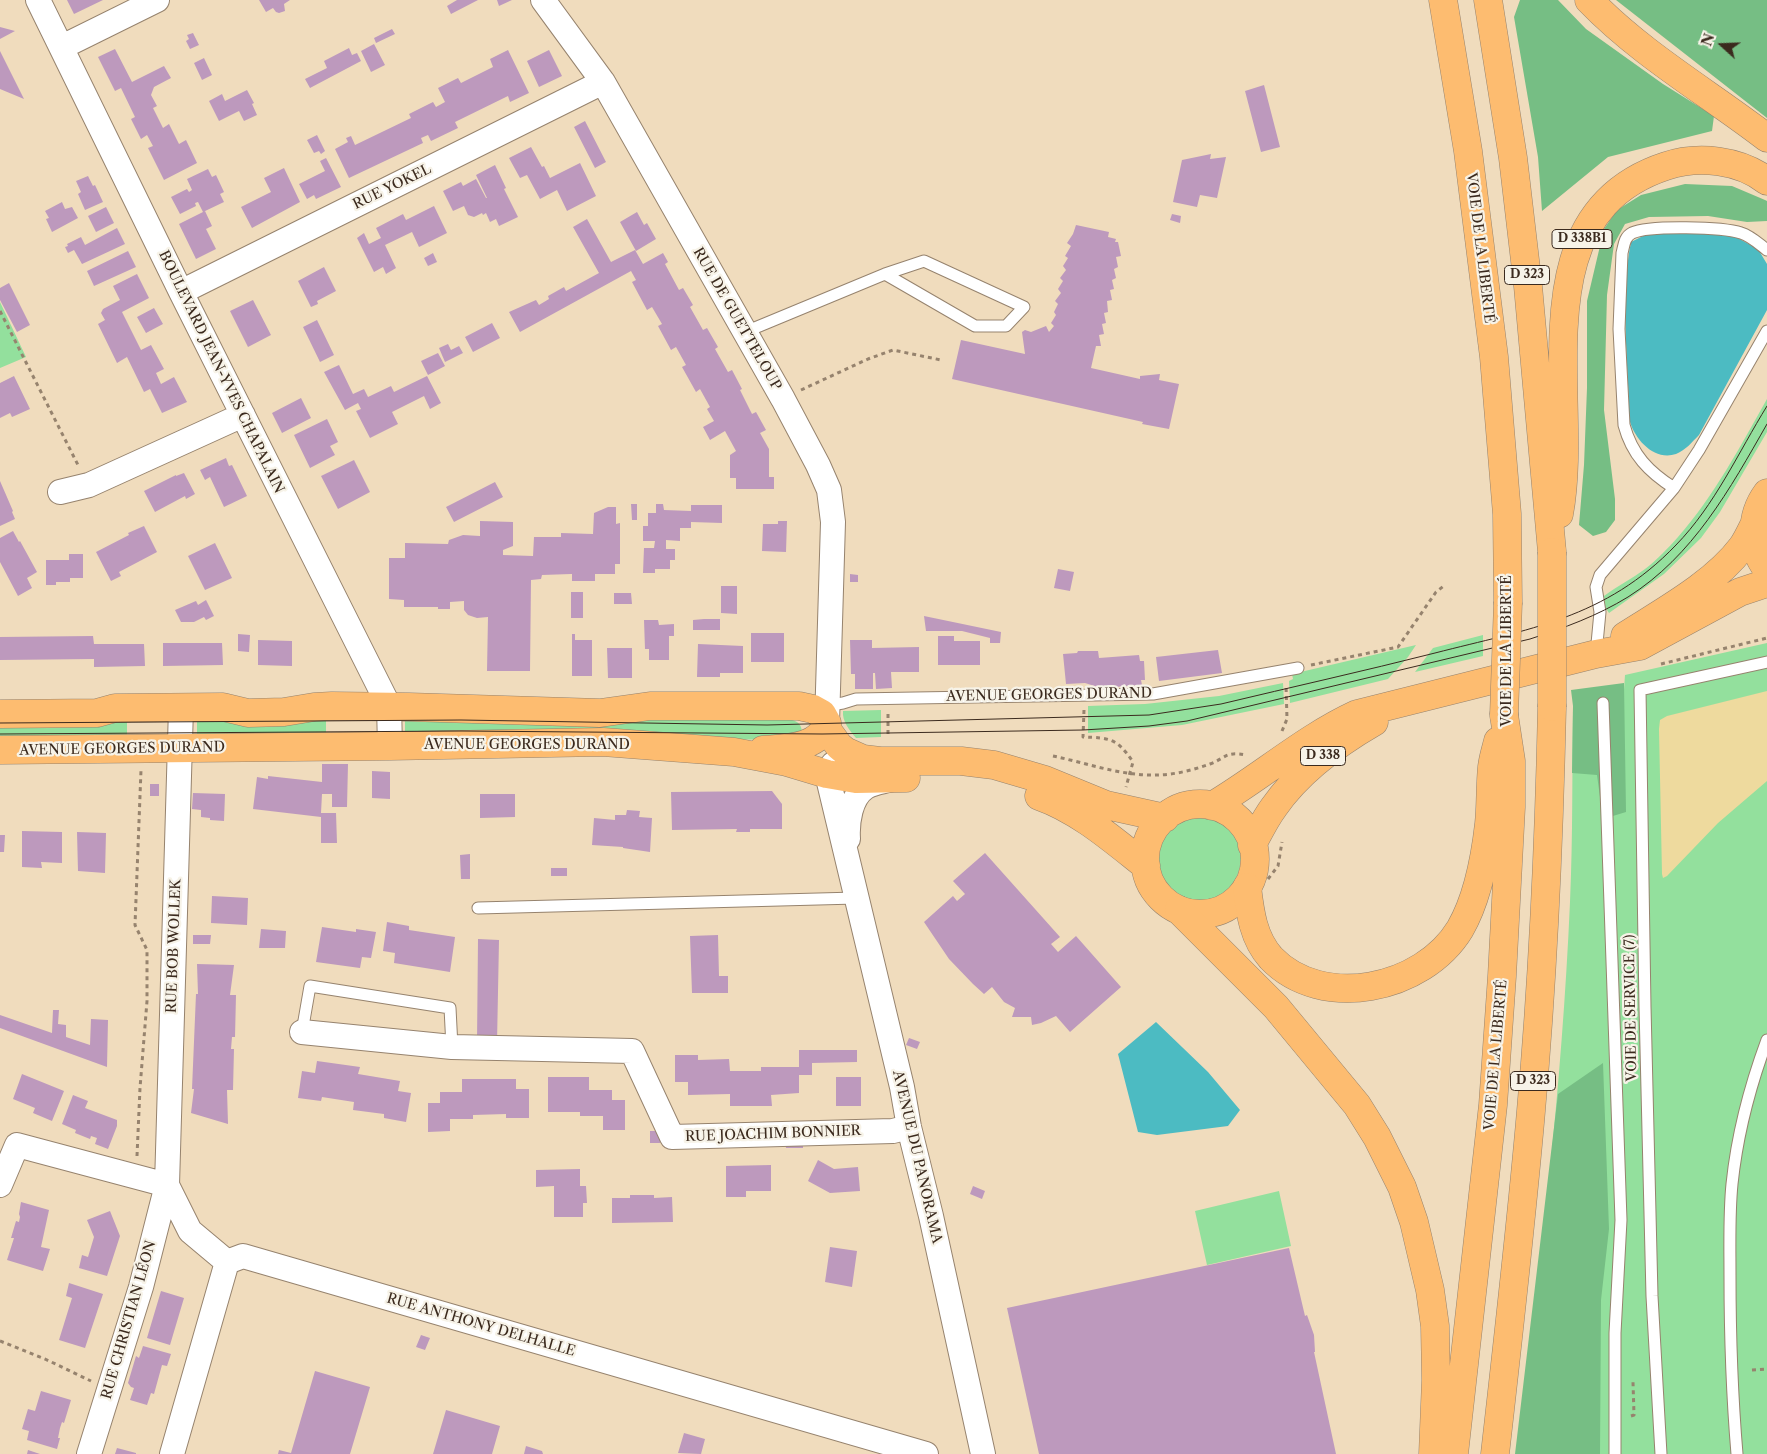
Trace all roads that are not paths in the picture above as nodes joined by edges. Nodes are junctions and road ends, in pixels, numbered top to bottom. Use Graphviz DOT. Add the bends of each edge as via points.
graph roads {
  1 [pos="38,0"];
  2 [pos="157,0"];
  3 [pos="543,0"];
  4 [pos="1443,0"];
  5 [pos="1488,0"];
  6 [pos="1588,0"];
  7 [pos="62,48"];
  8 [pos="603,82"];
  9 [pos="1767,138"];
  10 [pos="1767,182"];
  11 [pos="1767,250"];
  12 [pos="884,274"];
  13 [pos="181,292"];
  14 [pos="1767,331"];
  15 [pos="745,332"];
  16 [pos="243,415"];
  17 [pos="1674,488"];
  18 [pos="60,492"];
  19 [pos="1767,493"];
  20 [pos="1755,523"];
  21 [pos="1552,552"];
  22 [pos="1767,569"];
  23 [pos="1767,583"];
  24 [pos="1596,654"];
  25 [pos="1767,662"];
  26 [pos="1298,668"];
  27 [pos="829,670"];
  28 [pos="1421,698"];
  29 [pos="1603,703"];
  30 [pos="388,706"];
  31 [pos="799,706"];
  32 [pos="180,708"];
  33 [pos="0,714"];
  34 [pos="827,714"];
  35 [pos="1504,715"];
  36 [pos="390,746"];
  37 [pos="179,748"];
  38 [pos="0,750"];
  39 [pos="734,752"];
  40 [pos="863,759"];
  41 [pos="828,774"];
  42 [pos="892,778"];
  43 [pos="1212,806"];
  44 [pos="1165,818"];
  45 [pos="1252,845"];
  46 [pos="848,861"];
  47 [pos="1146,866"];
  48 [pos="1246,887"];
  49 [pos="856,898"];
  50 [pos="478,908"];
  51 [pos="1180,910"];
  52 [pos="302,1032"];
  53 [pos="1767,1040"];
  54 [pos="452,1046"];
  55 [pos="909,1127"];
  56 [pos="0,1185"];
  57 [pos="167,1185"];
  58 [pos="227,1262"];
  59 [pos="89,1454"];
  60 [pos="172,1454"];
  61 [pos="926,1454"];
  62 [pos="983,1454"];
  63 [pos="1433,1454"];
  64 [pos="1454,1454"];
  65 [pos="1495,1454"];
  66 [pos="1615,1454"];
  67 [pos="1661,1454"];
  68 [pos="1738,1454"];
  1 -- 7 [label="street, BOULEVARD JEAN-YVES CHAPALAIN"];
  2 -- 7 [label="street"];
  3 -- 8 [label="street, RUE DE GUETTELOUP"];
  4 -- 35 [label="main road, VOIE DE LA LIBERTÉ / D 323, bridge" via="1468,151 1494,357 1508,514"];
  5 -- 21 [label="main road, D 323" via="1526,267"];
  6 -- 9 [label="main road" via="1633,41"];
  7 -- 13 [label="street, BOULEVARD JEAN-YVES CHAPALAIN"];
  8 -- 13 [label="street, RUE YOKEL"];
  8 -- 15 [label="street, RUE DE GUETTELOUP"];
  10 -- 21 [label="main road, D 338B1" via="1725,162 1670,164 1623,188 1590,221 1568,281 1564,315 1564,489"];
  11 -- 17 [label="lane" via="1742,233 1712,227 1635,232 1624,242 1619,329 1624,425 1627,437 1645,465"];
  12 -- 12 [label="lane" via="975,326 1006,326 1024,307 924,261"];
  12 -- 15 [label="lane"];
  13 -- 16 [label="street, BOULEVARD JEAN-YVES CHAPALAIN"];
  14 -- 17 [label="lane"];
  15 -- 27 [label="street, RUE DE GUETTELOUP" via="829,490 833,522"];
  16 -- 18 [label="street" via="89,485"];
  16 -- 30 [label="street, BOULEVARD JEAN-YVES CHAPALAIN"];
  17 -- 24 [label="lane" via="1600,575 1596,587 1600,612"];
  19 -- 20 [label="main road"];
  20 -- 22 [label="main road" via="1755,545"];
  20 -- 24 [label="main road, D 338" via="1743,546 1727,564 1681,601"];
  21 -- 65 [label="main road, D 323, bridge" via="1552,707 1541,980 1531,1112"];
  23 -- 24 [label="main road, D 338" via="1740,592 1640,646"];
  24 -- 28 [label="main road, D 338"];
  25 -- 67 [label="lane, VOIE DE SERVICE (7)" via="1640,690 1652,1296"];
  26 -- 34 [label="lane, AVENUE GEORGES DURAND" via="1153,694 856,699"];
  27 -- 31 [label="street, RUE DE GUETTELOUP" via="821,692"];
  27 -- 34 [label="street, RUE DE GUETTELOUP"];
  28 -- 43 [label="main road, D 338" via="1357,714 1330,726"];
  28 -- 45 [label="main road, D 338" via="1352,735 1325,754 1281,798"];
  29 -- 66 [label="lane" via="1621,1220 1615,1333"];
  30 -- 31 [label="main road" via="600,713 650,706"];
  30 -- 32 [label="main road" via="314,707 248,713 223,708"];
  30 -- 36 [label="street, BOULEVARD JEAN-YVES CHAPALAIN"];
  31 -- 34 [label="main road"];
  32 -- 33 [label="main road"];
  32 -- 37 [label="street, RUE BOB WOLLEK"];
  34 -- 39 [label="main road" via="822,734 812,742 789,748"];
  34 -- 40 [label="main road" via="828,731 838,746"];
  35 -- 48 [label="main road" via="1492,765 1485,854 1473,900 1449,944 1417,970 1385,984 1344,988 1321,985 1290,973 1270,957 1255,932"];
  35 -- 64 [label="main road, VOIE DE LA LIBERTÉ / D 323" via="1511,761 1511,798 1502,986 1493,1105"];
  36 -- 37 [label="main road, AVENUE GEORGES DURAND"];
  36 -- 39 [label="main road, AVENUE GEORGES DURAND" via="603,742"];
  37 -- 38 [label="main road, AVENUE GEORGES DURAND"];
  37 -- 57 [label="street, RUE BOB WOLLEK"];
  39 -- 41 [label="main road, AVENUE GEORGES DURAND"];
  40 -- 41 [label="street" via="836,762"];
  40 -- 44 [label="main road" via="994,765 1045,780 1106,805"];
  41 -- 42 [label="main road, AVENUE GEORGES DURAND" via="856,779"];
  41 -- 46 [label="street, AVENUE DU PANORAMA"];
  42 -- 46 [label="street, AVENUE DU PANORAMA" via="864,788 858,795 847,830"];
  42 -- 47 [label="main road, AVENUE GEORGES DURAND" via="964,776 1003,782 1054,801 1107,835"];
  43 -- 44 [label="main road" via="1186,806"];
  43 -- 45 [label="main road" via="1238,820"];
  44 -- 47 [label="main road" via="1150,837"];
  45 -- 48 [label="main road" via="1254,864"];
  46 -- 49 [label="street, AVENUE DU PANORAMA"];
  47 -- 51 [label="main road" via="1156,893"];
  48 -- 51 [label="main road" via="1235,901 1217,911 1200,914"];
  49 -- 50 [label="lane"];
  49 -- 55 [label="street, AVENUE DU PANORAMA"];
  51 -- 63 [label="main road" via="1276,1007 1351,1099 1377,1137 1402,1188 1414,1222 1435,1326"];
  52 -- 54 [label="street, RUE JOACHIM BONNIER"];
  52 -- 54 [label="lane, RUE JOACHIM BONNIER" via="310,986 450,1008"];
  53 -- 68 [label="lane" via="1741,1129 1732,1184 1730,1304"];
  54 -- 55 [label="street, RUE JOACHIM BONNIER" via="632,1050 672,1137 893,1131"];
  55 -- 62 [label="street, AVENUE DU PANORAMA"];
  56 -- 57 [label="street" via="17,1145"];
  57 -- 58 [label="street, RUE BOB WOLLEK" via="190,1231"];
  57 -- 59 [label="street, RUE CHRISTIAN LÉON" via="141,1287"];
  58 -- 60 [label="street"];
  58 -- 61 [label="street, RUE ANTHONY DELHALLE" via="243,1256"];
}
